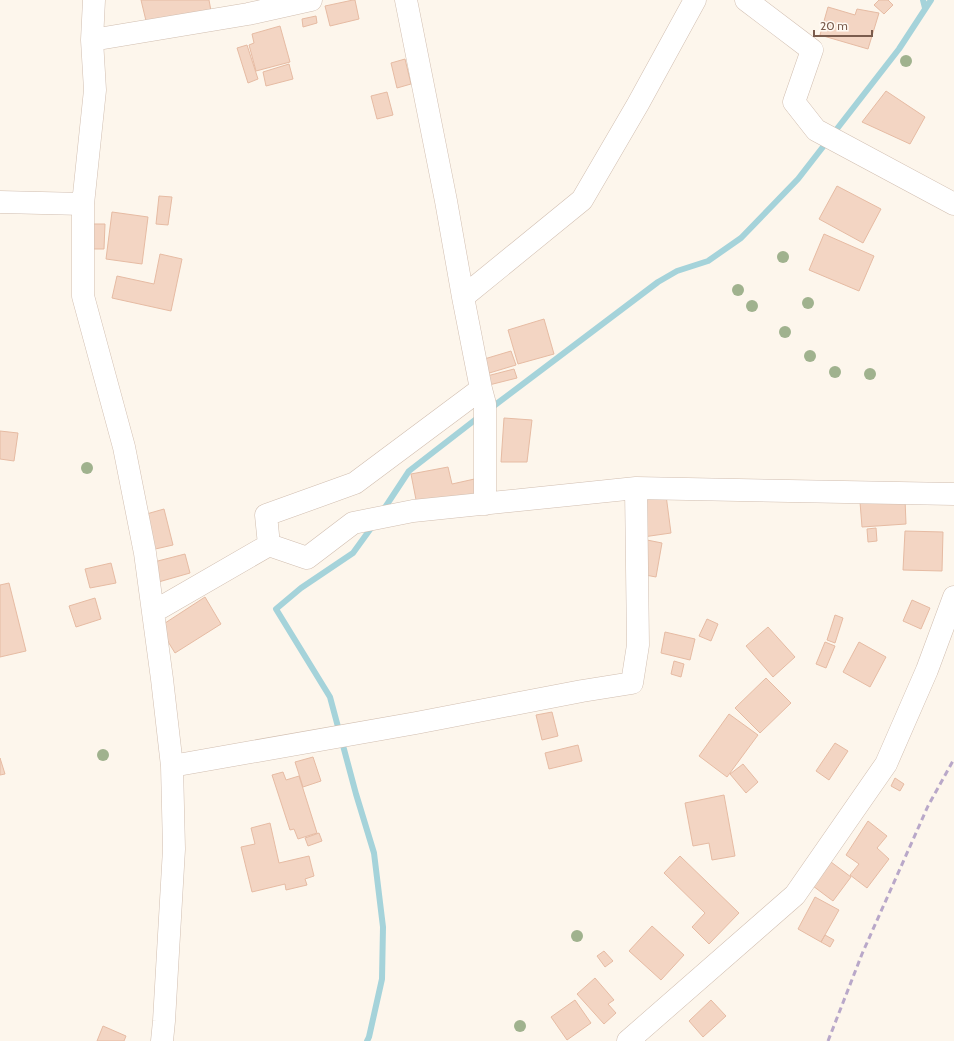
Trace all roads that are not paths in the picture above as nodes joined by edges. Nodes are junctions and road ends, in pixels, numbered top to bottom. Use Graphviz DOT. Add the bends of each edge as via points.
graph roads {
  1 [pos="94,0"];
  2 [pos="311,0"];
  3 [pos="406,0"];
  4 [pos="695,0"];
  5 [pos="746,0"];
  6 [pos="92,40"];
  7 [pos="0,202"];
  8 [pos="83,204"];
  9 [pos="954,204"];
  10 [pos="463,298"];
  11 [pos="483,397"];
  12 [pos="636,488"];
  13 [pos="954,494"];
  14 [pos="485,504"];
  15 [pos="269,545"];
  16 [pos="954,597"];
  17 [pos="153,612"];
  18 [pos="172,766"];
  19 [pos="162,1041"];
  20 [pos="628,1041"];
  1 -- 6 [label="street"];
  2 -- 6 [label="street" via="248,14"];
  3 -- 10 [label="street"];
  4 -- 10 [label="street" via="582,200"];
  5 -- 9 [label="street" via="812,50 794,102 818,132"];
  6 -- 8 [label="street" via="95,90"];
  7 -- 8 [label="street"];
  8 -- 17 [label="street" via="83,296 124,447 145,553"];
  10 -- 11 [label="street"];
  11 -- 14 [label="street" via="486,434"];
  11 -- 15 [label="street" via="355,483 266,514"];
  12 -- 13 [label="street"];
  12 -- 14 [label="street"];
  12 -- 18 [label="street" via="638,645 632,683"];
  14 -- 15 [label="street" via="413,511 353,523 307,558"];
  15 -- 17 [label="street"];
  16 -- 20 [label="street" via="927,670 886,764 795,895"];
  17 -- 18 [label="street"];
  18 -- 19 [label="street" via="174,849"];
}
